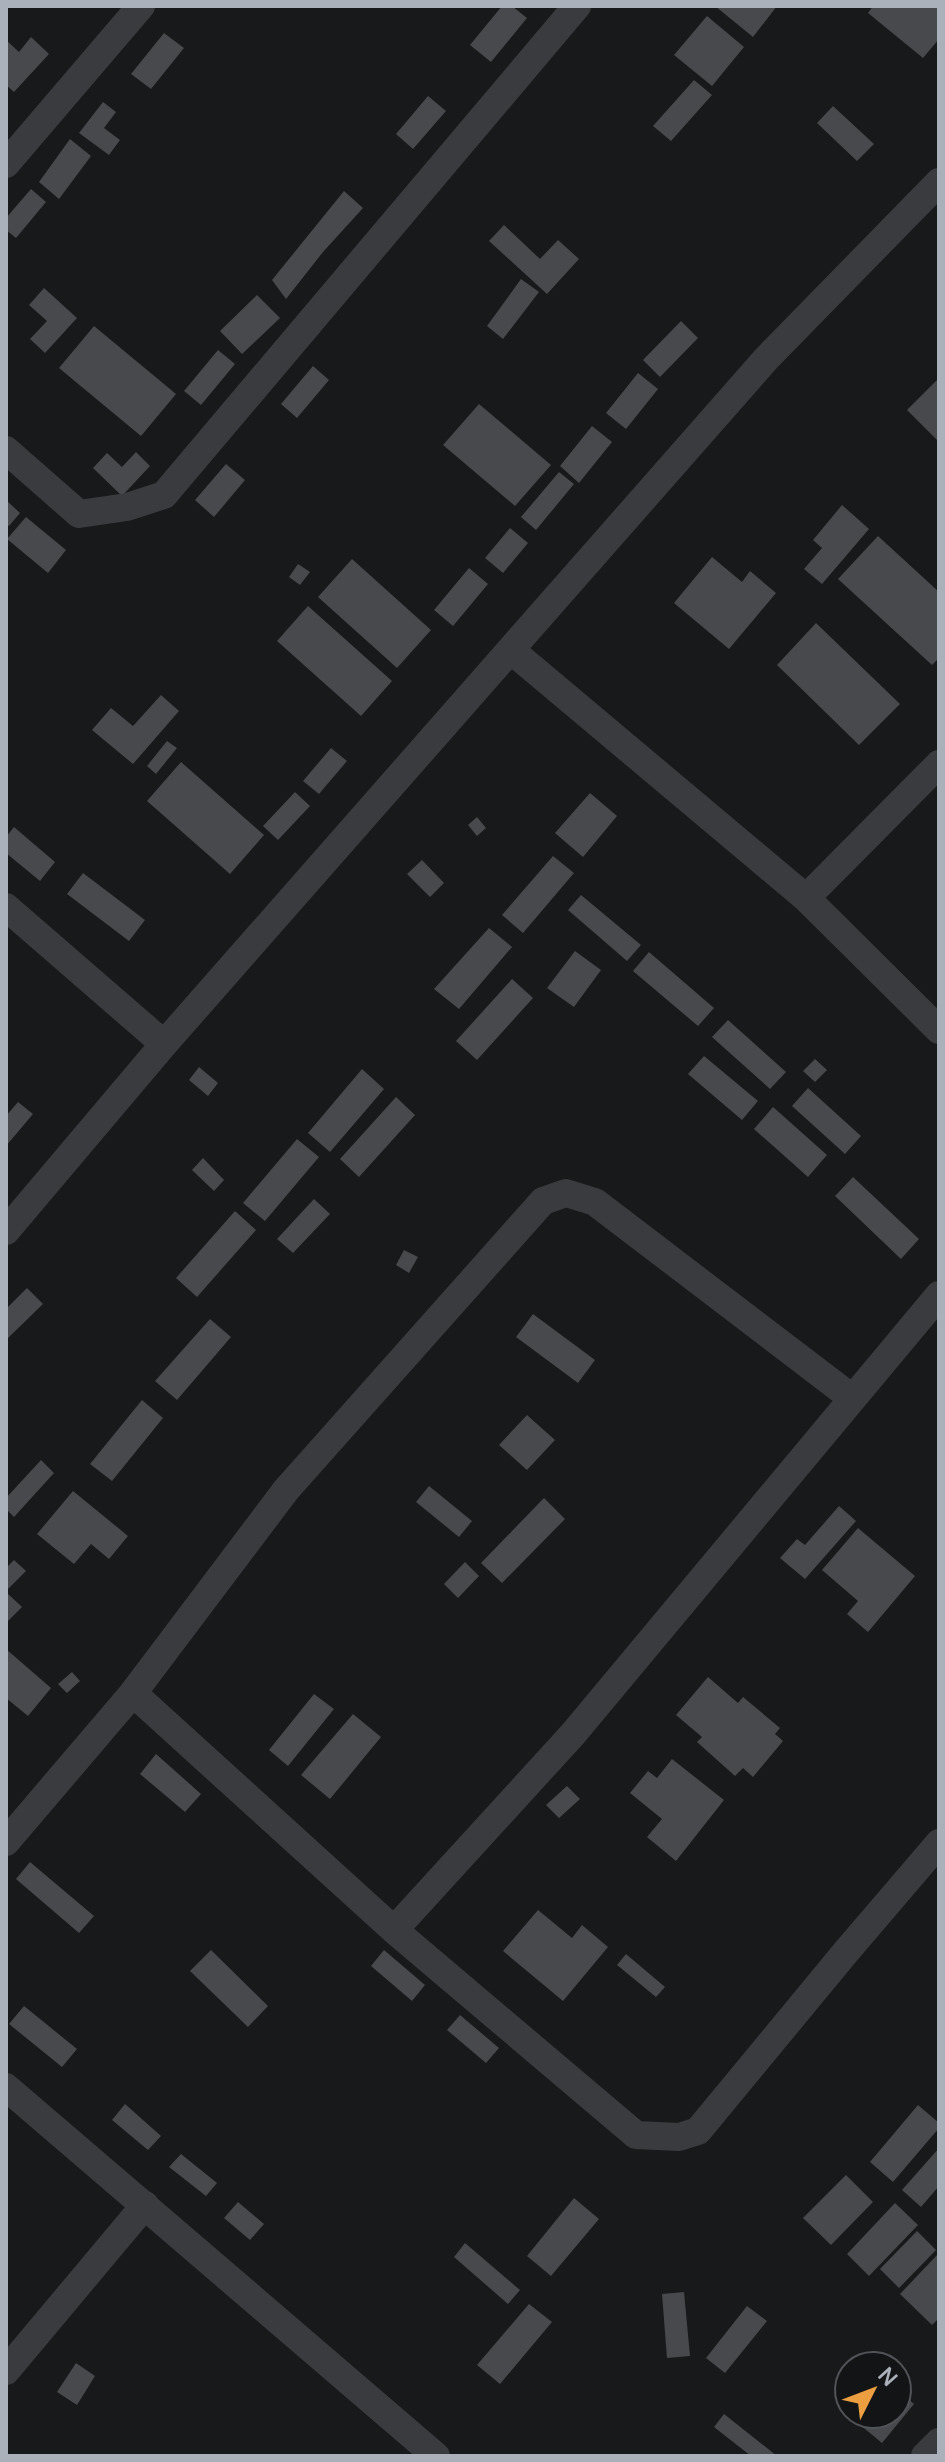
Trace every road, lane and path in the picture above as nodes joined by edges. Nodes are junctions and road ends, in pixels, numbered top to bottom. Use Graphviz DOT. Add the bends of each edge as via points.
graph roads {
  1 [pos="141,6"];
  2 [pos="577,6"];
  3 [pos="6,164"];
  4 [pos="939,182"];
  5 [pos="6,450"];
  6 [pos="512,651"];
  7 [pos="939,764"];
  8 [pos="806,898"];
  9 [pos="6,907"];
  10 [pos="939,1030"];
  11 [pos="164,1044"];
  12 [pos="6,1231"];
  13 [pos="939,1295"];
  14 [pos="852,1398"];
  15 [pos="133,1693"];
  16 [pos="6,1842"];
  17 [pos="939,1843"];
  18 [pos="394,1930"];
  19 [pos="6,2087"];
  20 [pos="145,2205"];
  21 [pos="6,2371"];
  22 [pos="939,2442"];
  23 [pos="429,2454"];
  24 [pos="925,2456"];
  1 -- 3 [label="street"];
  2 -- 5 [label="street" via="164,495 79,514"];
  4 -- 6 [label="street" via="766,359"];
  6 -- 8 [label="street"];
  6 -- 11 [label="street"];
  7 -- 8 [label="street"];
  8 -- 10 [label="street"];
  9 -- 11 [label="street"];
  11 -- 12 [label="street"];
  13 -- 14 [label="street"];
  14 -- 15 [label="street" via="595,1202 566,1193 543,1201 286,1490"];
  14 -- 18 [label="street" via="573,1734"];
  15 -- 16 [label="street"];
  15 -- 18 [label="street"];
  17 -- 18 [label="street" via="698,2131 679,2137 636,2135"];
  19 -- 20 [label="street"];
  20 -- 21 [label="street"];
  20 -- 23 [label="street"];
  22 -- 24 [label="street"];
}
